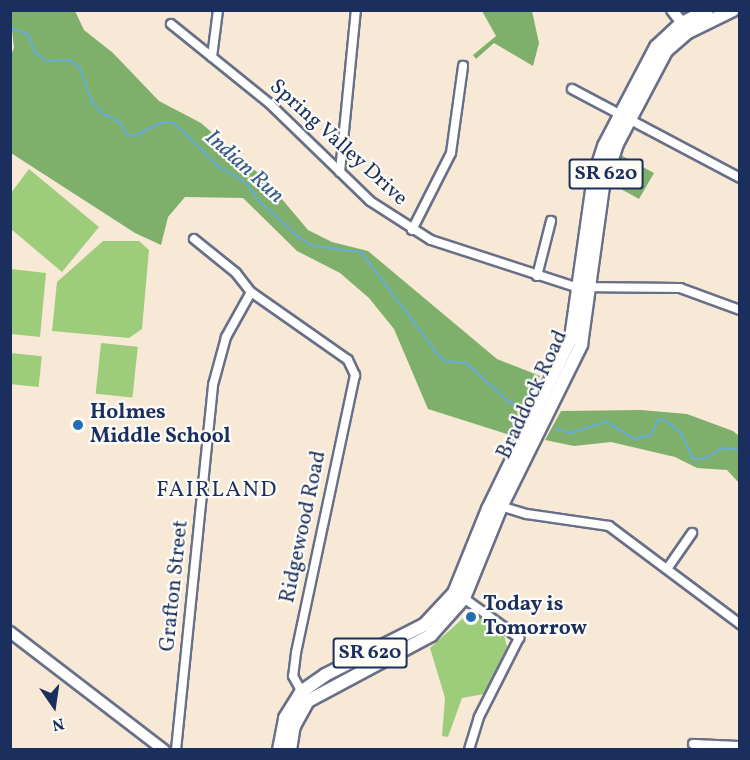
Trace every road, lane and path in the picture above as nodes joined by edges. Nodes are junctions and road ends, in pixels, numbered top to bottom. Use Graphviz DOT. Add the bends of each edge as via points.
graph roads {
  1 [pos="218,10"];
  2 [pos="356,10"];
  3 [pos="672,10"];
  4 [pos="707,10"];
  5 [pos="733,10"];
  6 [pos="171,24"];
  7 [pos="685,27"];
  8 [pos="212,57"];
  9 [pos="463,66"];
  10 [pos="572,89"];
  11 [pos="626,114"];
  12 [pos="340,172"];
  13 [pos="740,178"];
  14 [pos="551,221"];
  15 [pos="412,230"];
  16 [pos="194,239"];
  17 [pos="537,276"];
  18 [pos="585,289"];
  19 [pos="252,292"];
  20 [pos="740,310"];
  21 [pos="496,504"];
  22 [pos="692,534"];
  23 [pos="667,569"];
  24 [pos="459,595"];
  25 [pos="740,624"];
  26 [pos="10,632"];
  27 [pos="304,697"];
  28 [pos="693,744"];
  29 [pos="740,746"];
  30 [pos="164,750"];
  31 [pos="176,750"];
  32 [pos="279,750"];
  33 [pos="290,750"];
  34 [pos="469,750"];
  1 -- 8 [label="street"];
  2 -- 12 [label="street"];
  3 -- 7 [label="street"];
  4 -- 7 [label="main road, Braddock Road / SR 620"];
  5 -- 7 [label="main road, Braddock Road / SR 620"];
  6 -- 8 [label="street, Spring Valley Drive"];
  7 -- 11 [label="main road, Braddock Road / SR 620"];
  8 -- 12 [label="street, Spring Valley Drive" via="292,124"];
  9 -- 15 [label="street" via="451,153"];
  10 -- 11 [label="street"];
  11 -- 13 [label="street"];
  11 -- 18 [label="main road, Braddock Road / SR 620" via="594,177"];
  12 -- 15 [label="street, Spring Valley Drive" via="383,212"];
  14 -- 17 [label="street"];
  15 -- 17 [label="street, Spring Valley Drive" via="450,249"];
  16 -- 19 [label="street" via="236,273"];
  17 -- 18 [label="street, Spring Valley Drive"];
  18 -- 20 [label="street, Spring Valley Drive" via="680,288"];
  18 -- 21 [label="main road, Braddock Road / SR 620" via="566,352"];
  19 -- 27 [label="street, Ridgewood Road" via="348,360 355,381 296,654 293,676"];
  19 -- 31 [label="street, Grafton Street" via="226,337 212,391"];
  21 -- 23 [label="street" via="609,526"];
  21 -- 24 [label="main road, Braddock Road / SR 620"];
  22 -- 23 [label="street"];
  23 -- 25 [label="street"];
  24 -- 27 [label="main road, Braddock Road / SR 620" via="424,625 325,675"];
  24 -- 34 [label="street" via="519,638 479,717"];
  26 -- 30 [label="street"];
  27 -- 32 [label="main road, Braddock Road / SR 620" via="285,718"];
  27 -- 33 [label="main road, Braddock Road / SR 620"];
  28 -- 29 [label="street"];
}
